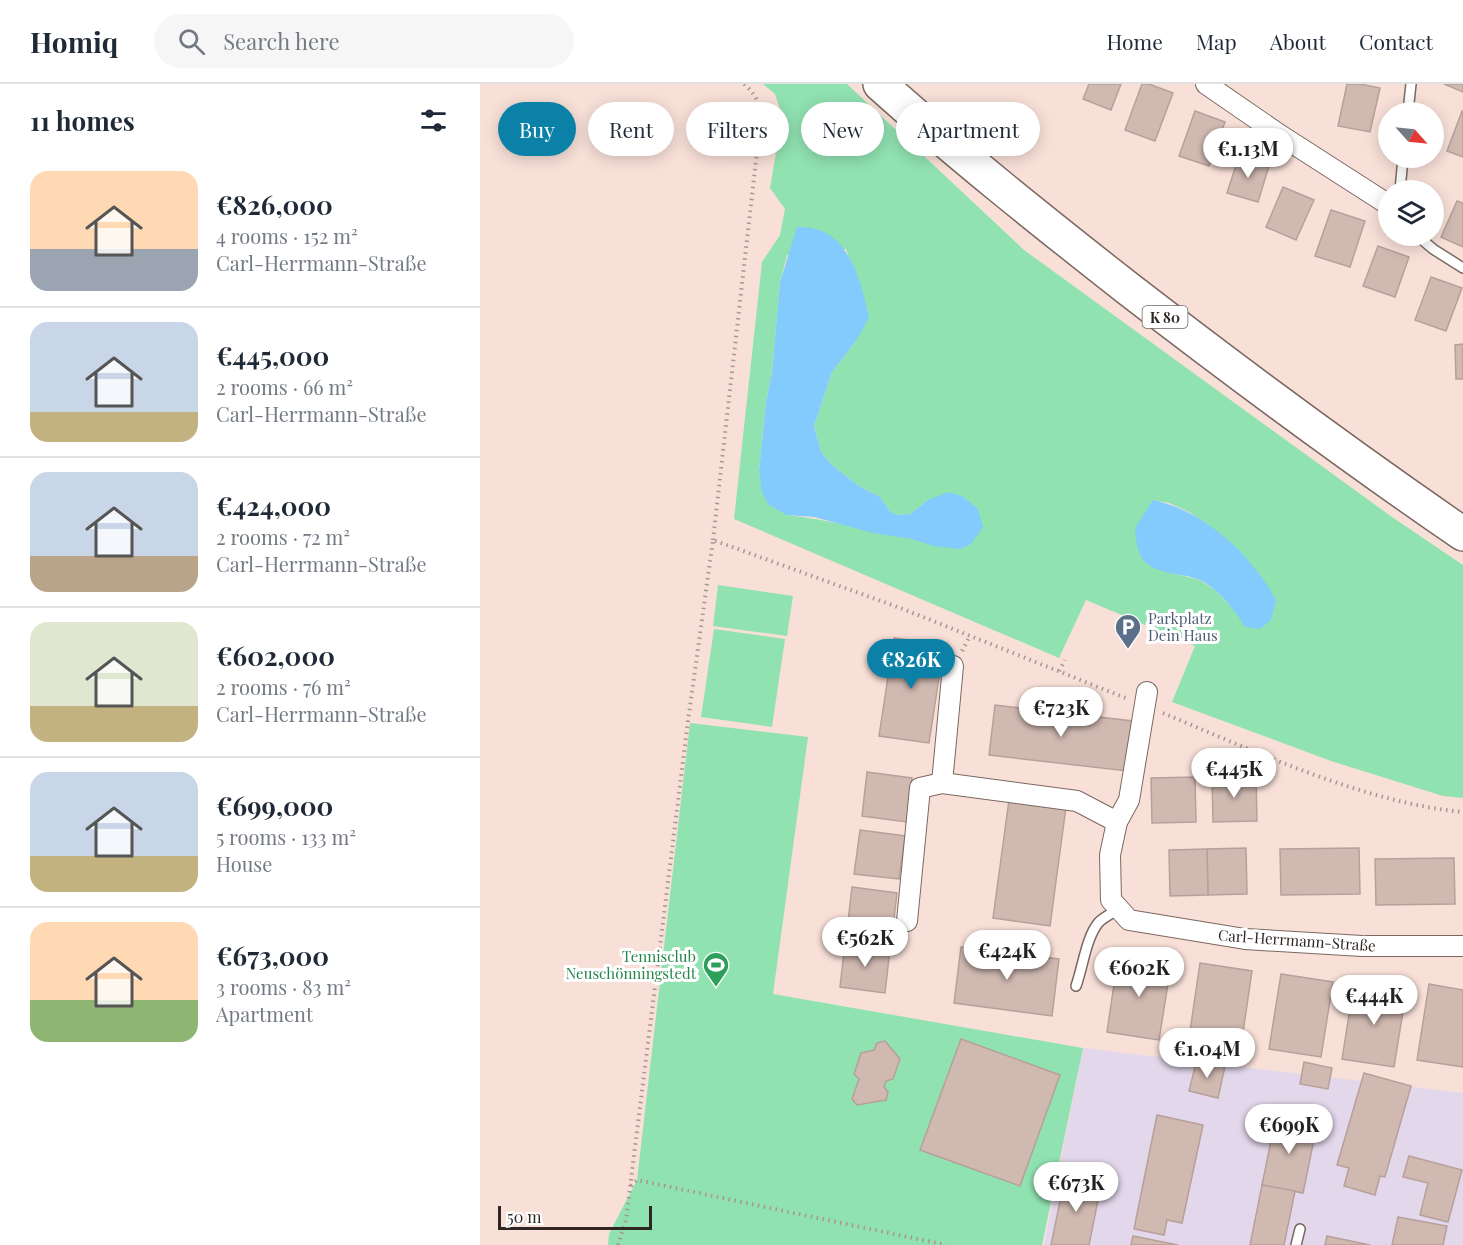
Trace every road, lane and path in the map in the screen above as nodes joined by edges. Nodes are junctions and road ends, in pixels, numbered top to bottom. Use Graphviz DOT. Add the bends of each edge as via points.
graph roads {
  1 [pos="744,84"];
  2 [pos="880,84"];
  3 [pos="1206,84"];
  4 [pos="1411,84"];
  5 [pos="1409,102"];
  6 [pos="1378,198"];
  7 [pos="1430,246"];
  8 [pos="1463,268"];
  9 [pos="1463,534"];
  10 [pos="713,540"];
  11 [pos="1065,660"];
  12 [pos="953,666"];
  13 [pos="1059,671"];
  14 [pos="1146,699"];
  15 [pos="942,783"];
  16 [pos="1463,812"];
  17 [pos="1117,822"];
  18 [pos="1119,908"];
  19 [pos="907,921"];
  20 [pos="1463,946"];
  21 [pos="1076,986"];
  22 [pos="630,1187"];
  23 [pos="1300,1229"];
  24 [pos="618,1245"];
  25 [pos="946,1245"];
  26 [pos="1296,1245"];
  1 -- 10 [label="path" via="760,106 760,125"];
  2 -- 9 [label="highway, K 80" via="976,167 1210,352"];
  3 -- 6 [label="street"];
  4 -- 5 [label="lane"];
  7 -- 8 [label="lane"];
  10 -- 13 [label="path"];
  10 -- 22 [label="path"];
  11 -- 13 [label="path"];
  12 -- 15 [label="street"];
  13 -- 14 [label="path"];
  14 -- 16 [label="path" via="1324,778 1385,797"];
  14 -- 17 [label="street" via="1129,800"];
  15 -- 17 [label="street" via="1077,801"];
  15 -- 19 [label="street" via="920,788"];
  17 -- 18 [label="street" via="1110,866 1111,900"];
  18 -- 20 [label="street, Carl-Herrmann-Straße" via="1129,920 1245,939 1362,946"];
  18 -- 21 [label="lane" via="1099,921 1089,938"];
  22 -- 24 [label="path"];
  22 -- 25 [label="path" via="637,1180"];
  23 -- 26 [label="lane"];
}
